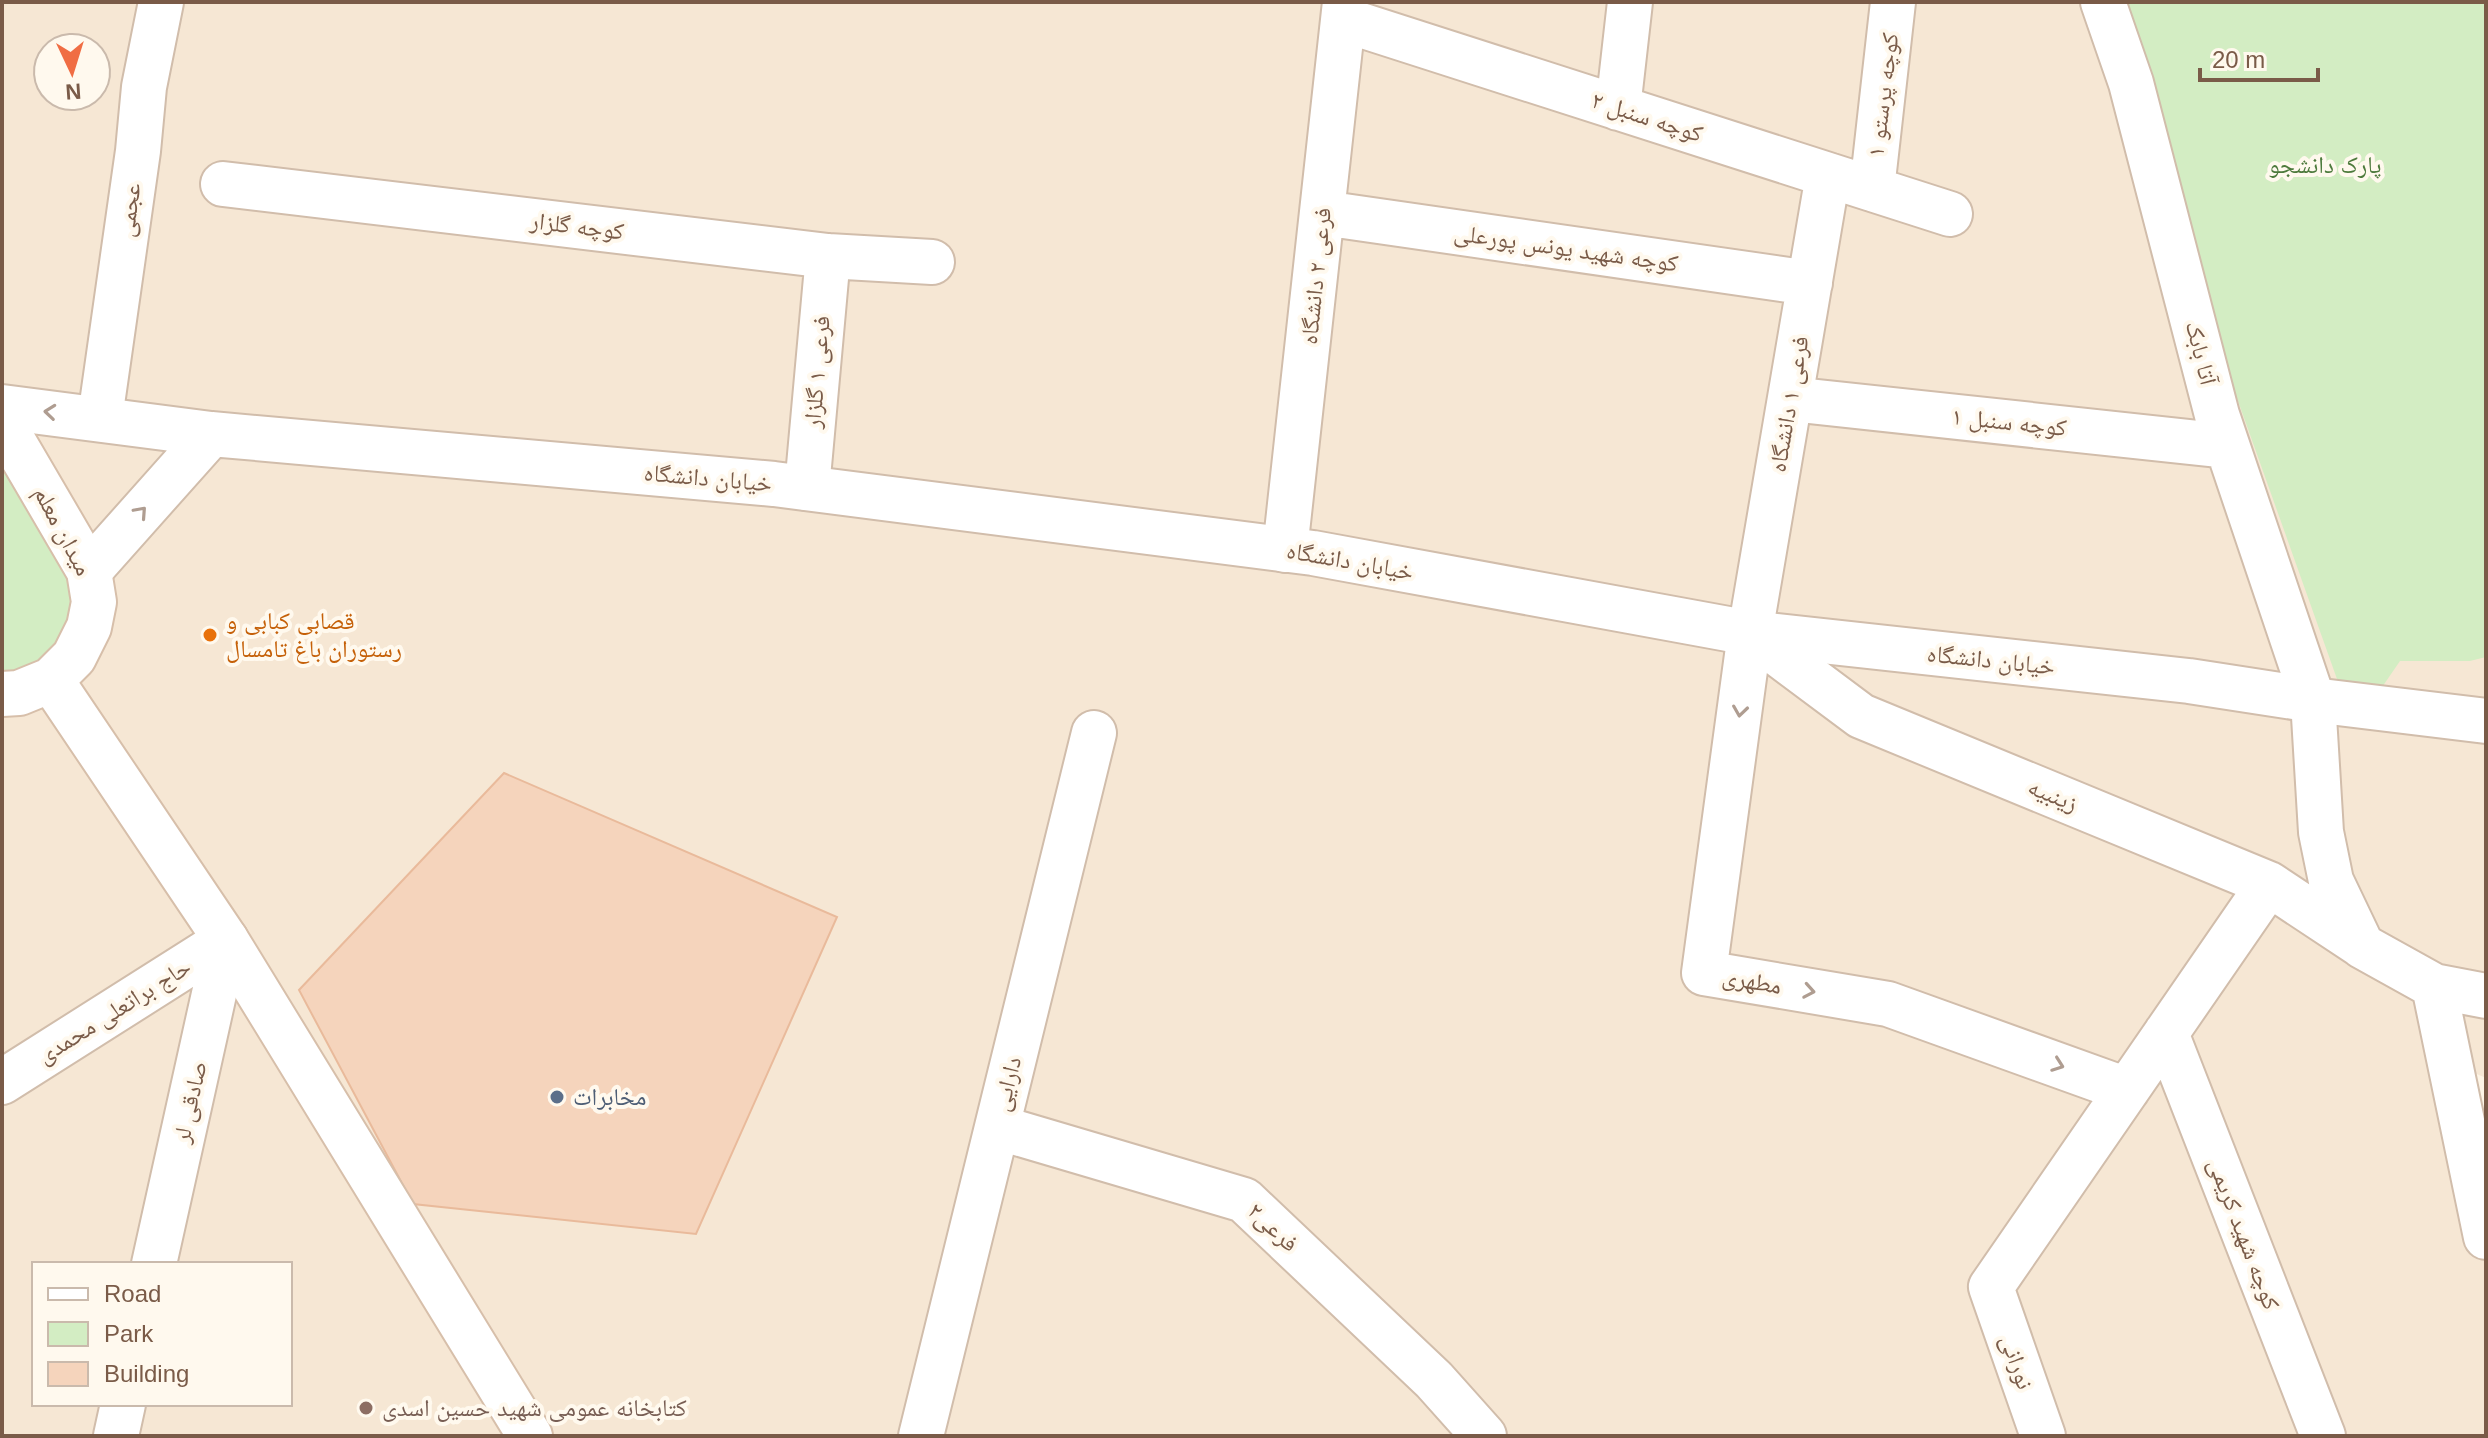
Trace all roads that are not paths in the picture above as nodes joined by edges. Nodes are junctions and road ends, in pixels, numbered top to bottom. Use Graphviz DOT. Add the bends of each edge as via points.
graph roads {
  1 [pos="161,2"];
  2 [pos="1630,2"];
  3 [pos="1893,2"];
  4 [pos="2103,2"];
  5 [pos="1345,11"];
  6 [pos="1618,108"];
  7 [pos="1828,175"];
  8 [pos="223,184"];
  9 [pos="1872,189"];
  10 [pos="1323,213"];
  11 [pos="1950,214"];
  12 [pos="828,256"];
  13 [pos="932,262"];
  14 [pos="1810,283"];
  15 [pos="1790,399"];
  16 [pos="2,407"];
  17 [pos="100,418"];
  18 [pos="2,422"];
  19 [pos="211,434"];
  20 [pos="2227,446"];
  21 [pos="807,488"];
  22 [pos="1285,550"];
  23 [pos="89,571"];
  24 [pos="1750,633"];
  25 [pos="51,680"];
  26 [pos="2,694"];
  27 [pos="2313,700"];
  28 [pos="2486,721"];
  29 [pos="1094,733"];
  30 [pos="2269,884"];
  31 [pos="226,940"];
  32 [pos="2362,946"];
  33 [pos="2434,986"];
  34 [pos="2486,996"];
  35 [pos="2166,1033"];
  36 [pos="2,1082"];
  37 [pos="2127,1090"];
  38 [pos="997,1127"];
  39 [pos="2486,1237"];
  40 [pos="154,1262"];
  41 [pos="123,1406"];
  42 [pos="923,1435"];
  43 [pos="116,1436"];
  44 [pos="530,1436"];
  45 [pos="1484,1436"];
  46 [pos="2043,1436"];
  47 [pos="2323,1436"];
  1 -- 17 [label="street, عجمی" via="144,87"];
  2 -- 6 [label="street"];
  3 -- 9 [label="street, کوچه پرستو ۱"];
  4 -- 20 [label="street, آتا بابک" via="2131,83"];
  5 -- 6 [label="street, کوچه سنبل ۲"];
  5 -- 10 [label="street, فرعی ۲ دانشگاه"];
  6 -- 7 [label="street, کوچه سنبل ۲"];
  7 -- 9 [label="street, کوچه سنبل ۲"];
  7 -- 14 [label="street, فرعی ۱ دانشگاه"];
  8 -- 12 [label="street, کوچه گلزار"];
  9 -- 11 [label="street, کوچه سنبل ۲"];
  10 -- 14 [label="street, کوچه شهید یونس پورعلی"];
  10 -- 22 [label="street, فرعی ۲ دانشگاه"];
  12 -- 13 [label="street, کوچه گلزار"];
  12 -- 21 [label="street, فرعی ۱ گلزار"];
  14 -- 15 [label="street, فرعی ۱ دانشگاه"];
  15 -- 20 [label="street, کوچه سنبل ۱"];
  15 -- 24 [label="street, فرعی ۱ دانشگاه"];
  17 -- 16 [label="street, خیابان دانشگاه, one-way"];
  17 -- 19 [label="street, خیابان دانشگاه"];
  18 -- 23 [label="street, میدان معلم"];
  19 -- 21 [label="street, خیابان دانشگاه"];
  23 -- 19 [label="street, one-way"];
  20 -- 27 [label="street, آتا بابک"];
  21 -- 22 [label="street, خیابان دانشگاه"];
  22 -- 24 [label="street, خیابان دانشگاه"];
  23 -- 25 [label="street, میدان معلم" via="94,602 89,627 74,657"];
  24 -- 27 [label="street, خیابان دانشگاه" via="2189,681"];
  24 -- 30 [label="street, زینبیه" via="1861,716"];
  24 -- 37 [label="street, مطهری, one-way" via="1704,973 1888,1004"];
  25 -- 26 [label="street, میدان معلم"];
  25 -- 31 [label="street"];
  27 -- 28 [label="street, خیابان دانشگاه"];
  27 -- 32 [label="street" via="2321,832 2331,881"];
  29 -- 38 [label="street, دارایی"];
  30 -- 32 [label="street, زینبیه"];
  30 -- 35 [label="street"];
  31 -- 36 [label="street, حاج براتعلی محمدی"];
  31 -- 40 [label="street, صادقی لر"];
  31 -- 44 [label="street"];
  32 -- 33 [label="street, زینبیه"];
  33 -- 34 [label="street, زینبیه"];
  33 -- 39 [label="street"];
  35 -- 37 [label="street"];
  35 -- 47 [label="street, کوچه شهید کریمی"];
  37 -- 46 [label="street, نورانی" via="1991,1287"];
  38 -- 42 [label="street, دارایی"];
  38 -- 45 [label="street, فرعی۲" via="1244,1200 1434,1380"];
  41 -- 43 [label="street"];
}
